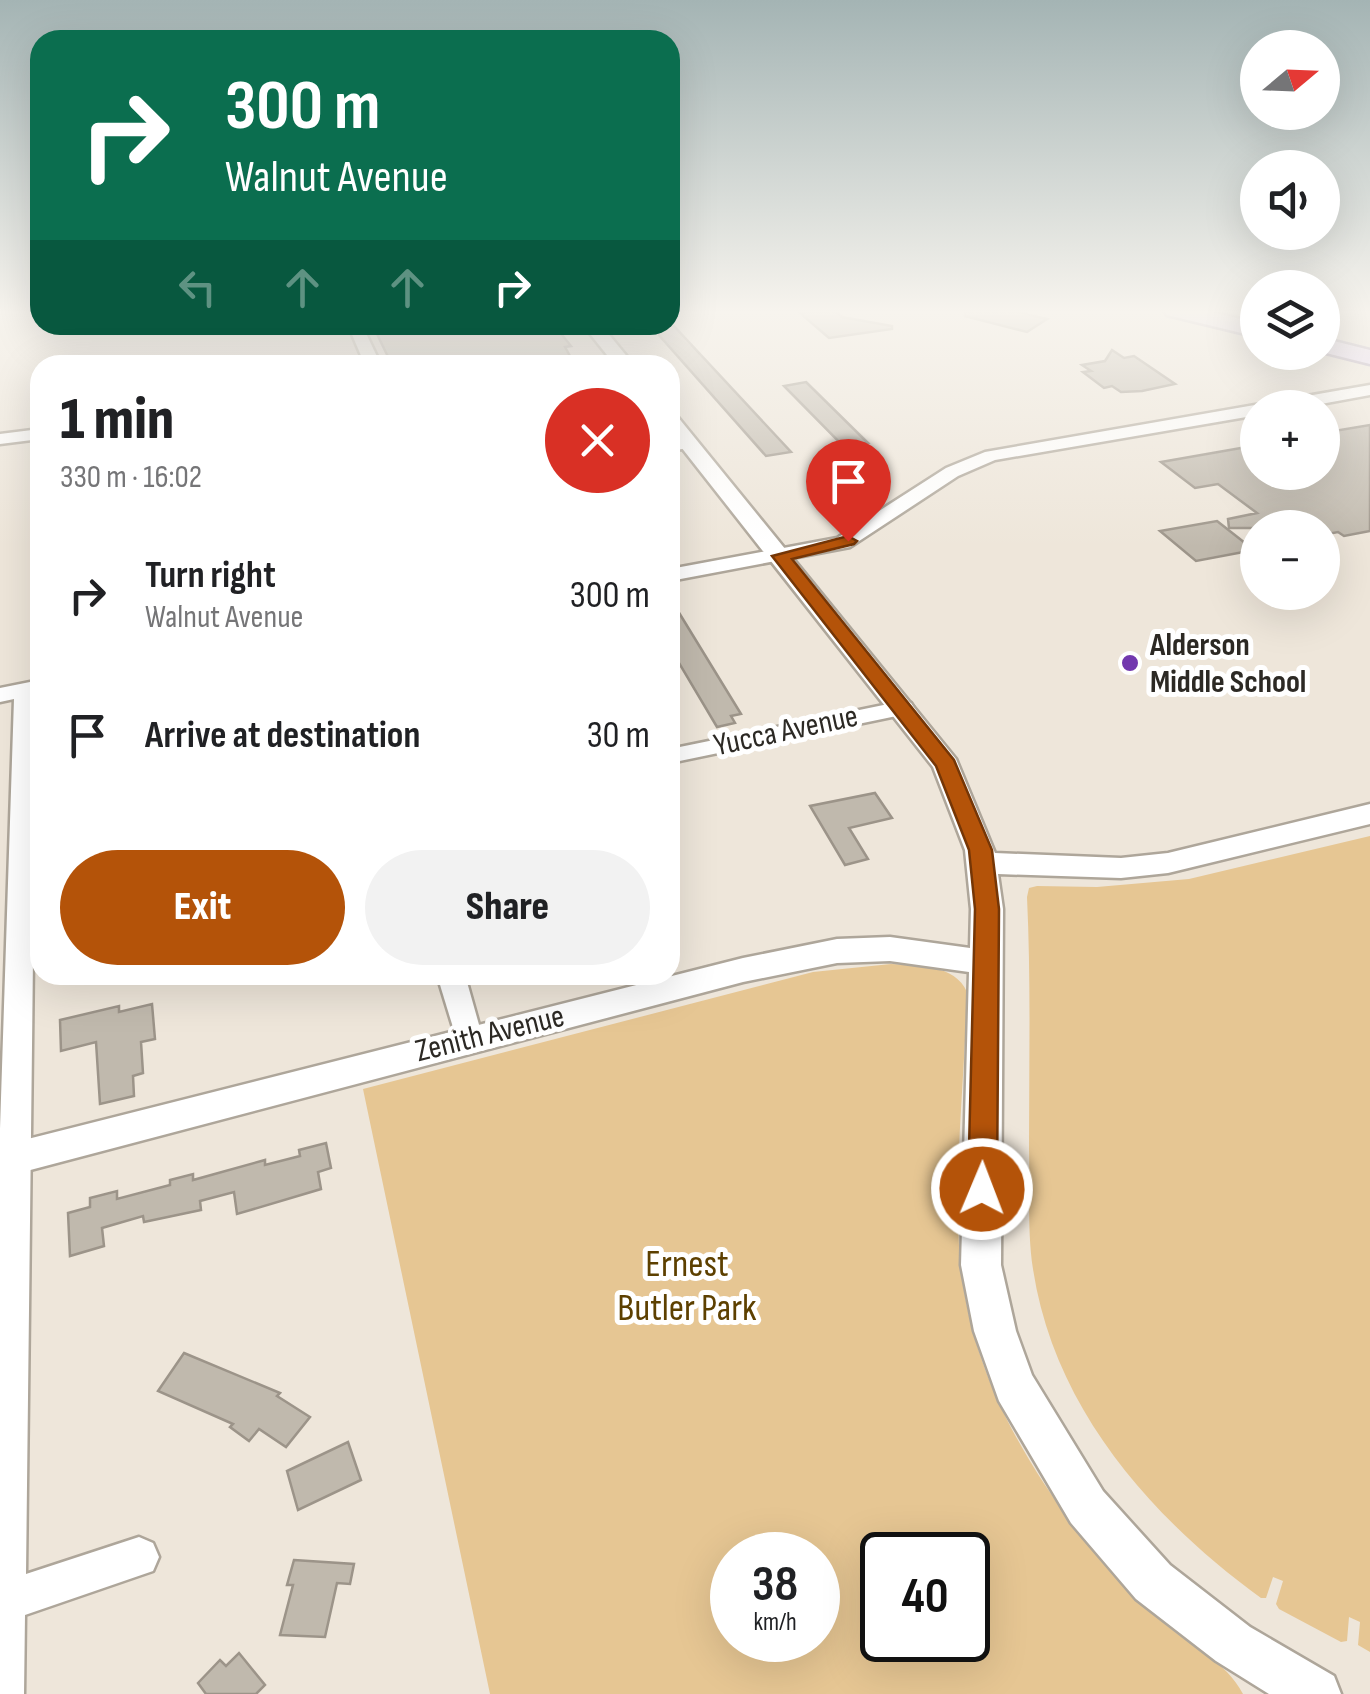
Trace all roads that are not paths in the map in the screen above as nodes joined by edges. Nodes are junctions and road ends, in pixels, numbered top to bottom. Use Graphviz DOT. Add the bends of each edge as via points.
graph roads {
  1 [pos="1370,390"];
  2 [pos="1340,395"];
  3 [pos="1240,413"];
  4 [pos="30,436"];
  5 [pos="0,440"];
  6 [pos="680,445"];
  7 [pos="780,556"];
  8 [pos="680,574"];
  9 [pos="22,691"];
  10 [pos="903,708"];
  11 [pos="680,750"];
  12 [pos="1370,814"];
  13 [pos="982,863"];
  14 [pos="986,962"];
  15 [pos="453,985"];
  16 [pos="469,1039"];
  17 [pos="7,1160"];
  18 [pos="139,1557"];
  19 [pos="5,1601"];
  20 [pos="1299,1689"];
  21 [pos="3,1694"];
  1 -- 2 [label="street"];
  3 -- 7 [label="street" via="991,456 952,472 848,541"];
  4 -- 5 [label="street"];
  6 -- 7 [label="street"];
  7 -- 8 [label="street"];
  7 -- 10 [label="street"];
  9 -- 17 [label="street"];
  10 -- 11 [label="street, Yucca Avenue"];
  10 -- 13 [label="street" via="946,765"];
  12 -- 13 [label="street" via="1168,863"];
  13 -- 14 [label="street"];
  14 -- 16 [label="street, Zenith Avenue" via="890,949 838,951"];
  14 -- 20 [label="street" via="982,1265 1014,1386 1087,1507 1153,1582"];
  15 -- 16 [label="street"];
  16 -- 17 [label="street, Zenith Avenue"];
  17 -- 19 [label="street"];
  18 -- 19 [label="street"];
  19 -- 21 [label="street"];
}
